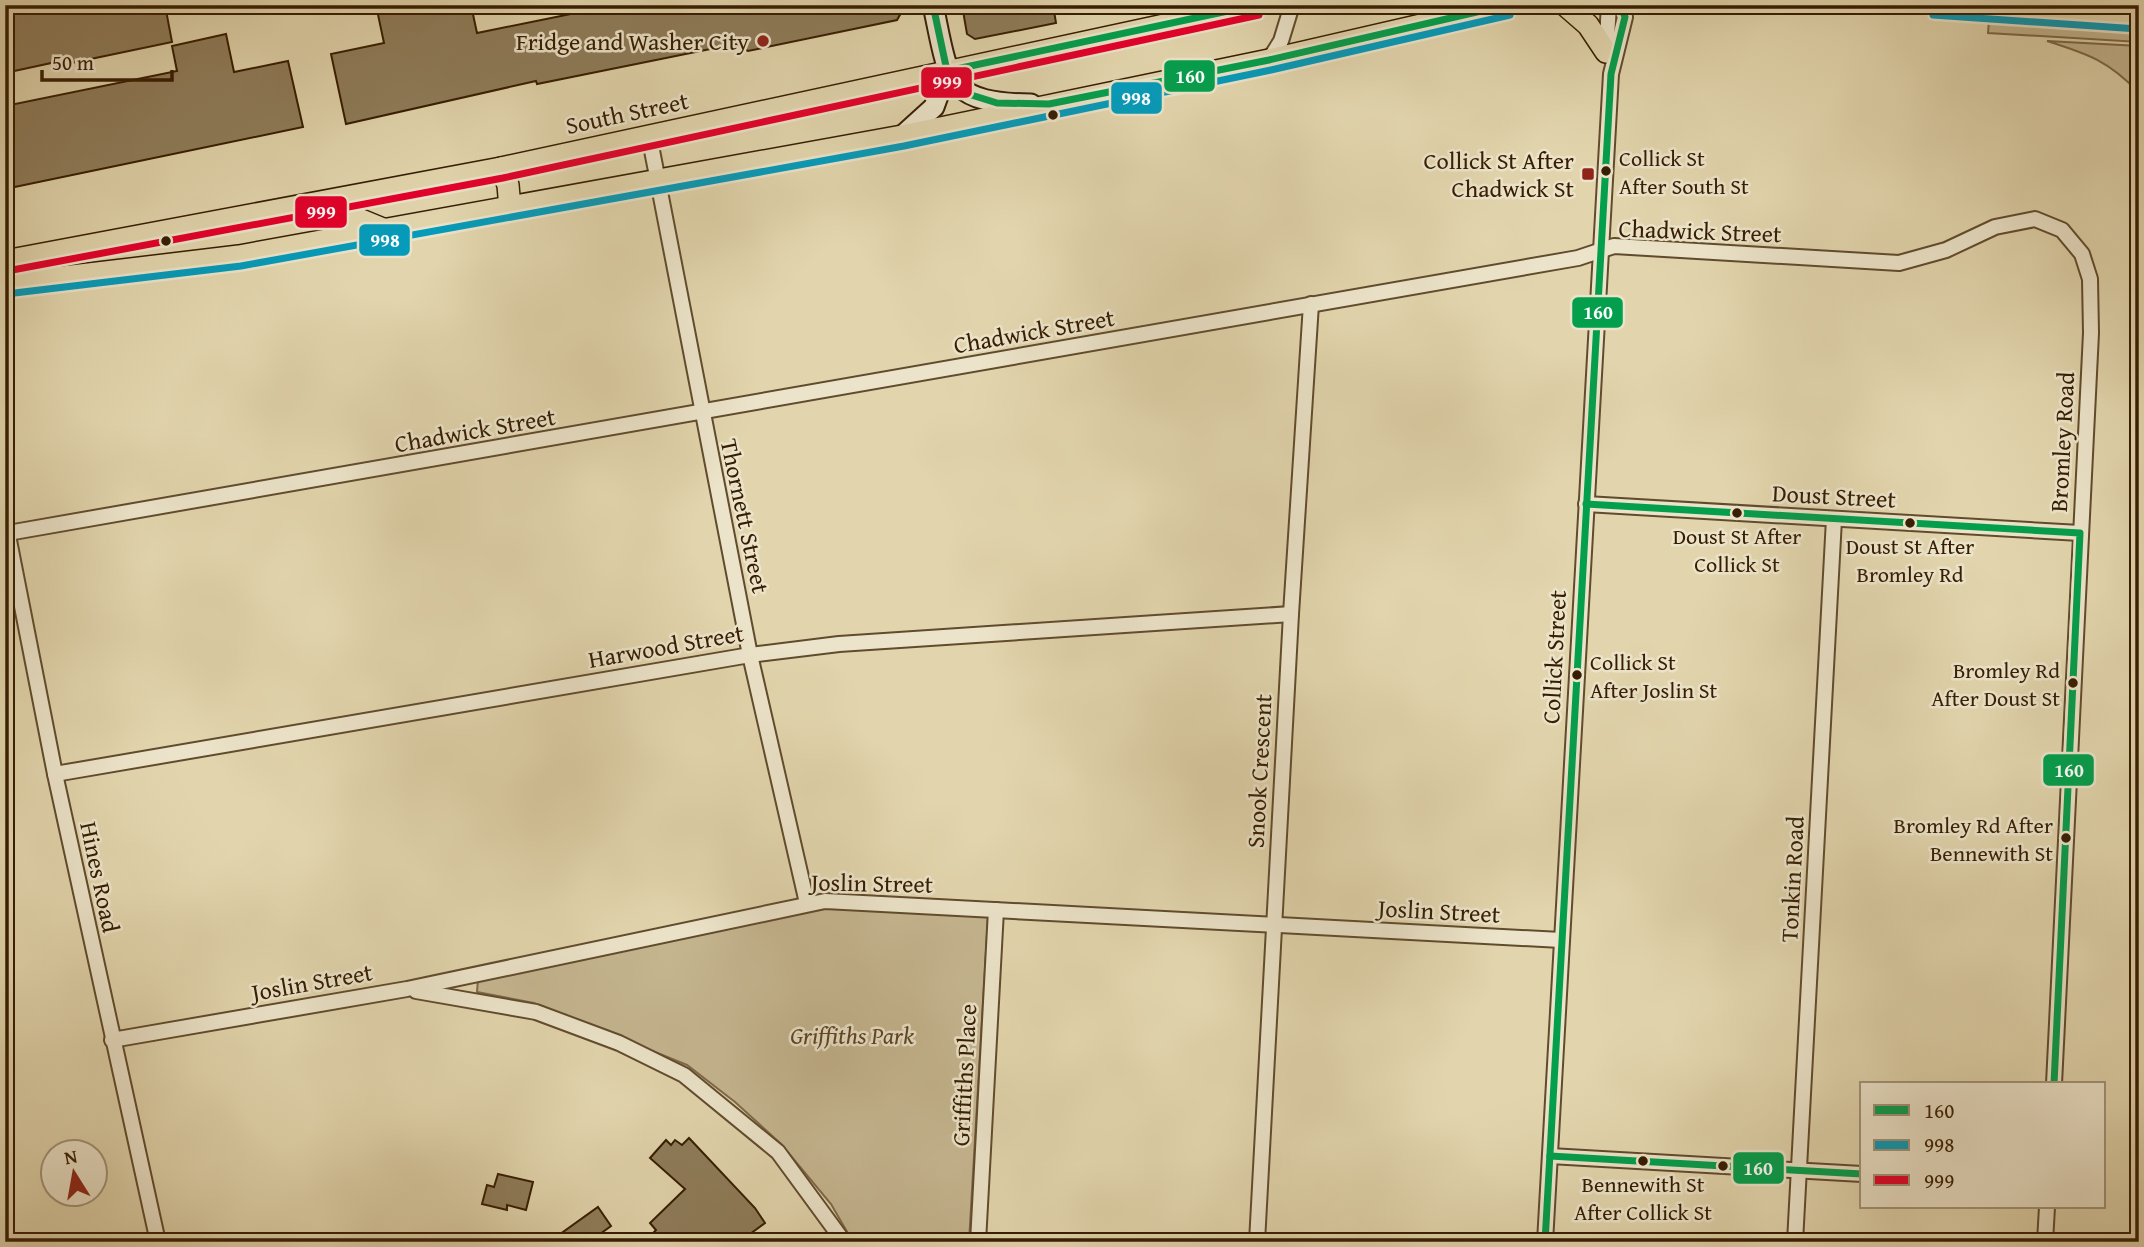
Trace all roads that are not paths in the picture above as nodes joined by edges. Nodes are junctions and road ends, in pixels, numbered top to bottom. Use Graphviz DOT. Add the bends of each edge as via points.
graph roads {
  1 [pos="933,5"];
  2 [pos="1257,5"];
  3 [pos="1292,5"];
  4 [pos="1508,5"];
  5 [pos="1565,5"];
  6 [pos="1609,5"];
  7 [pos="1620,5"];
  8 [pos="1934,5"];
  9 [pos="2139,19"];
  10 [pos="1606,52"];
  11 [pos="1269,60"];
  12 [pos="947,71"];
  13 [pos="1611,74"];
  14 [pos="1049,104"];
  15 [pos="649,135"];
  16 [pos="902,136"];
  17 [pos="501,168"];
  18 [pos="656,179"];
  19 [pos="329,201"];
  20 [pos="510,208"];
  21 [pos="385,230"];
  22 [pos="2062,230"];
  23 [pos="1601,253"];
  24 [pos="5,261"];
  25 [pos="5,284"];
  26 [pos="1311,304"];
  27 [pos="701,414"];
  28 [pos="1586,505"];
  29 [pos="1834,519"];
  30 [pos="6,527"];
  31 [pos="2080,533"];
  32 [pos="1291,614"];
  33 [pos="750,655"];
  34 [pos="55,774"];
  35 [pos="807,903"];
  36 [pos="996,910"];
  37 [pos="1273,926"];
  38 [pos="1561,940"];
  39 [pos="407,989"];
  40 [pos="112,1040"];
  41 [pos="2054,1082"];
  42 [pos="1549,1156"];
  43 [pos="1799,1170"];
  44 [pos="1860,1174"];
  45 [pos="2047,1208"];
  46 [pos="158,1242"];
  47 [pos="844,1242"];
  48 [pos="978,1242"];
  49 [pos="1257,1242"];
  50 [pos="1545,1242"];
  51 [pos="1795,1242"];
  52 [pos="2045,1242"];
  1 -- 12 [label="street"];
  2 -- 12 [label="main road, South Street"];
  3 -- 11 [label="street" via="1281,41"];
  4 -- 11 [label="main road"];
  5 -- 10 [label="main road" via="1588,25"];
  6 -- 10 [label="street, Collick Street"];
  7 -- 13 [label="street, Collick Street" via="1625,17"];
  8 -- 9 [label="main road"];
  10 -- 13 [label="street, Collick Street"];
  11 -- 14 [label="main road"];
  12 -- 14 [label="street" via="965,93 984,102"];
  12 -- 15 [label="main road, South Street"];
  12 -- 16 [label="street" via="934,107"];
  13 -- 23 [label="street, Collick Street"];
  14 -- 16 [label="main road"];
  15 -- 17 [label="main road, South Street"];
  15 -- 18 [label="street, Thornett Street"];
  16 -- 18 [label="main road"];
  17 -- 19 [label="main road, South Street"];
  17 -- 20 [label="main road"];
  18 -- 20 [label="main road"];
  18 -- 27 [label="street, Thornett Street"];
  19 -- 21 [label="main road"];
  19 -- 24 [label="main road, South Street"];
  20 -- 21 [label="main road"];
  21 -- 25 [label="main road" via="239,256"];
  22 -- 23 [label="street, Chadwick Street" via="2035,219 1995,227 1946,250 1899,263 1614,246"];
  22 -- 31 [label="street, Bromley Road" via="2082,254 2090,279"];
  23 -- 26 [label="street, Chadwick Street"];
  23 -- 28 [label="street, Collick Street"];
  26 -- 27 [label="street, Chadwick Street"];
  26 -- 32 [label="street, Snook Crescent"];
  27 -- 30 [label="street, Chadwick Street"];
  27 -- 33 [label="street, Thornett Street"];
  28 -- 29 [label="street, Doust Street"];
  28 -- 38 [label="street, Collick Street"];
  29 -- 31 [label="street, Doust Street"];
  29 -- 43 [label="street, Tonkin Road"];
  30 -- 34 [label="street, Hines Road"];
  31 -- 41 [label="street, Bromley Road"];
  32 -- 33 [label="street, Harwood Street" via="839,643"];
  32 -- 37 [label="street, Snook Crescent"];
  33 -- 34 [label="street, Harwood Street"];
  33 -- 35 [label="street, Thornett Street"];
  34 -- 40 [label="street, Hines Road"];
  35 -- 36 [label="street, Joslin Street"];
  35 -- 39 [label="street, Joslin Street"];
  36 -- 37 [label="street, Joslin Street"];
  36 -- 48 [label="street, Griffiths Place"];
  37 -- 38 [label="street, Joslin Street"];
  37 -- 49 [label="street, Snook Crescent"];
  38 -- 42 [label="street, Collick Street"];
  39 -- 40 [label="street, Joslin Street"];
  39 -- 47 [label="street" via="536,1012 619,1043 684,1075 778,1152"];
  40 -- 46 [label="street, Hines Road"];
  42 -- 43 [label="street"];
  42 -- 50 [label="street, Collick Street"];
  43 -- 44 [label="street"];
  43 -- 51 [label="street, Tonkin Road"];
  45 -- 52 [label="street"];
}
